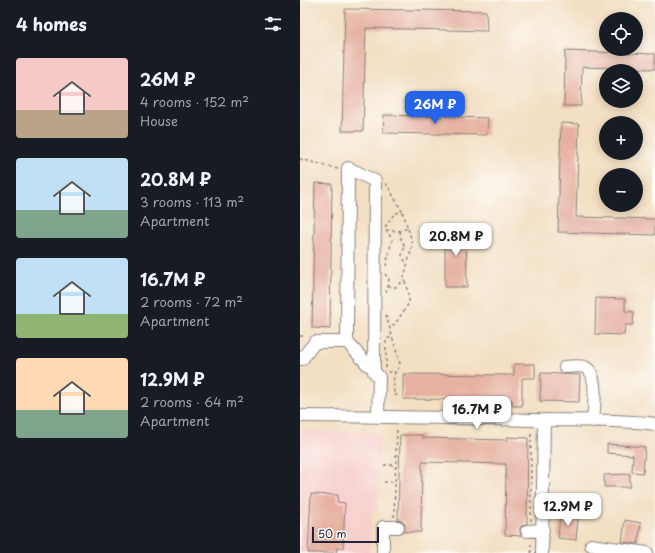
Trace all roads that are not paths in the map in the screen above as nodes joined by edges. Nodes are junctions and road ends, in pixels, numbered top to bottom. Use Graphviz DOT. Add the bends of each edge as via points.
graph roads {
  1 [pos="347,342"];
  2 [pos="300,359"];
  3 [pos="374,366"];
  4 [pos="565,367"];
  5 [pos="300,416"];
  6 [pos="378,416"];
  7 [pos="544,420"];
  8 [pos="593,421"];
  9 [pos="655,424"];
  10 [pos="396,527"];
  11 [pos="591,545"];
  12 [pos="383,553"];
  13 [pos="542,553"];
  14 [pos="647,553"];
  1 -- 2 [label="street" via="315,342"];
  1 -- 3 [label="street" via="368,365"];
  1 -- 3 [label="street" via="348,168 375,181"];
  3 -- 6 [label="street" via="374,372 379,377"];
  4 -- 8 [label="street" via="585,367 590,371 594,385"];
  5 -- 6 [label="street"];
  6 -- 7 [label="street"];
  7 -- 8 [label="street"];
  7 -- 13 [label="street" via="533,530"];
  8 -- 9 [label="street"];
  10 -- 12 [label="street" via="383,527"];
  11 -- 14 [label="street"];
}
